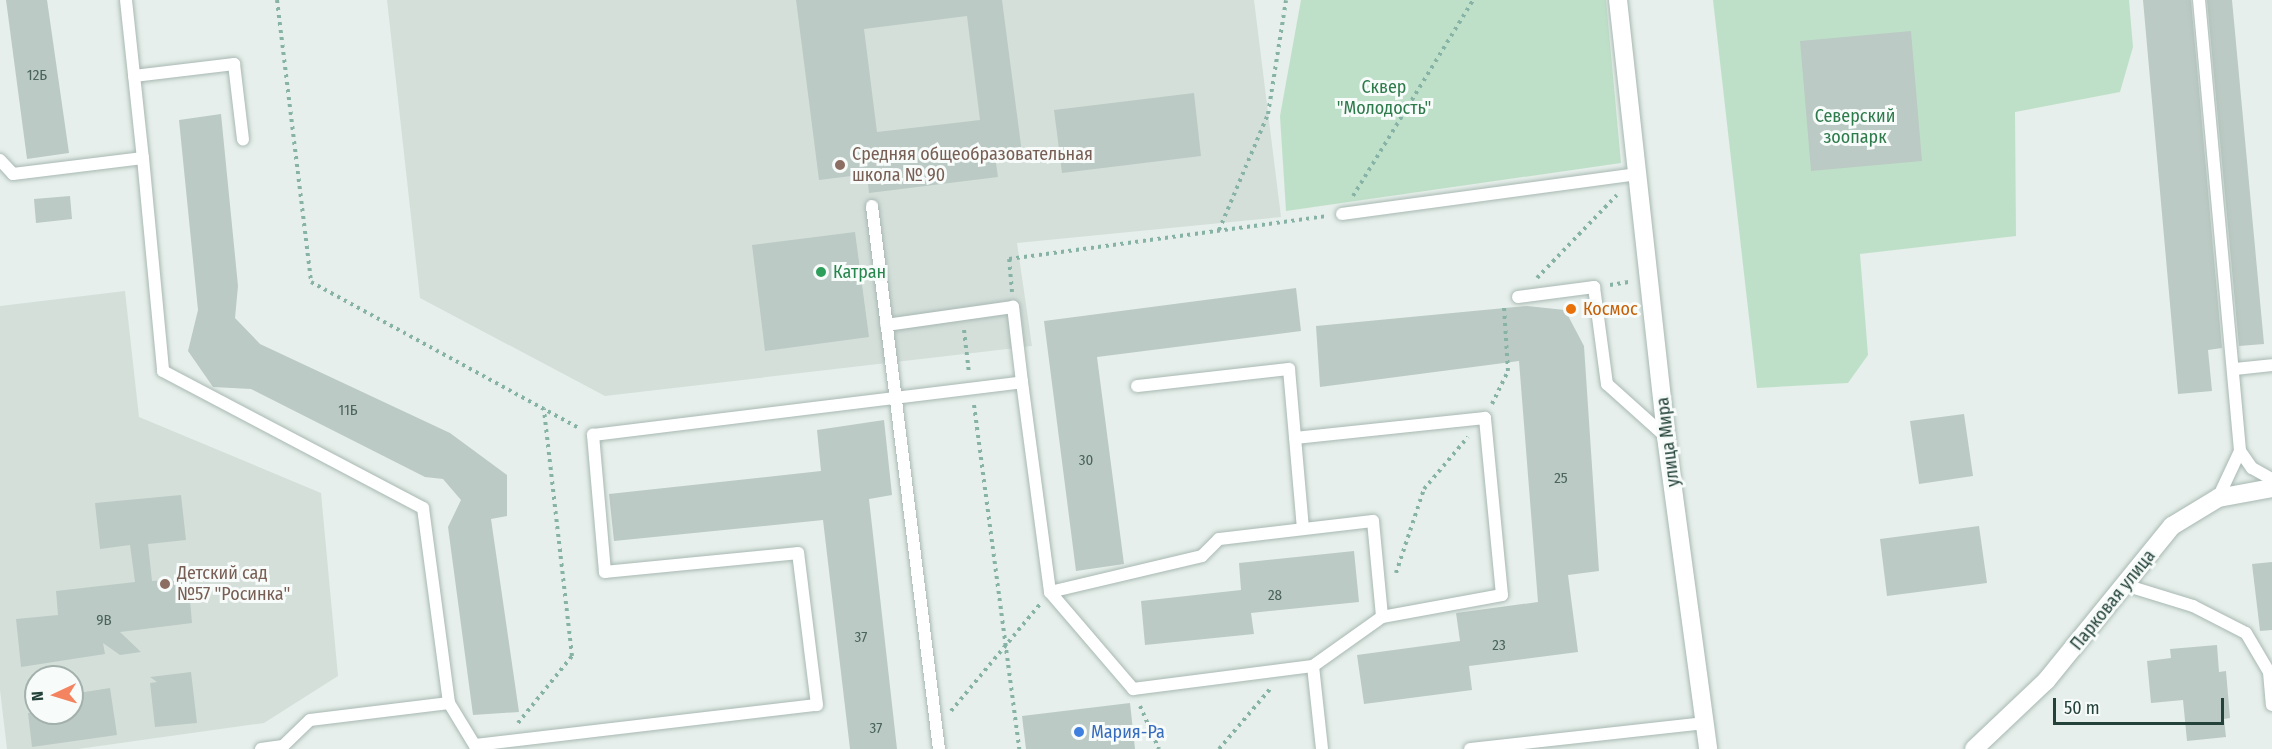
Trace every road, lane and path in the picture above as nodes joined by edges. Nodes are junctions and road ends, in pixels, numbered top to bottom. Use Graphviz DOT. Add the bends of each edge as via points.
graph roads {
  1 [pos="126,0"];
  2 [pos="276,0"];
  3 [pos="1286,0"];
  4 [pos="1473,0"];
  5 [pos="1618,0"];
  6 [pos="2199,0"];
  7 [pos="134,76"];
  8 [pos="243,139"];
  9 [pos="143,158"];
  10 [pos="0,160"];
  11 [pos="1637,174"];
  12 [pos="872,206"];
  13 [pos="1342,214"];
  14 [pos="1219,231"];
  15 [pos="1649,280"];
  16 [pos="1594,287"];
  17 [pos="1518,297"];
  18 [pos="1013,307"];
  19 [pos="961,315"];
  20 [pos="886,325"];
  21 [pos="2272,364"];
  22 [pos="2235,369"];
  23 [pos="1022,382"];
  24 [pos="1137,386"];
  25 [pos="972,388"];
  26 [pos="896,398"];
  27 [pos="544,408"];
  28 [pos="1485,418"];
  29 [pos="592,435"];
  30 [pos="1666,437"];
  31 [pos="1295,438"];
  32 [pos="2240,451"];
  33 [pos="2272,479"];
  34 [pos="2272,488"];
  35 [pos="2218,498"];
  36 [pos="1303,528"];
  37 [pos="1392,585"];
  38 [pos="2127,586"];
  39 [pos="1050,592"];
  40 [pos="1382,617"];
  41 [pos="1006,645"];
  42 [pos="1313,666"];
  43 [pos="1282,682"];
  44 [pos="1133,689"];
  45 [pos="449,703"];
  46 [pos="2272,705"];
  47 [pos="1704,723"];
  48 [pos="936,729"];
  49 [pos="503,742"];
  50 [pos="476,747"];
  51 [pos="261,749"];
  52 [pos="939,749"];
  53 [pos="1019,749"];
  54 [pos="1158,749"];
  55 [pos="1219,749"];
  56 [pos="1322,749"];
  57 [pos="1470,749"];
  58 [pos="1708,749"];
  59 [pos="1974,749"];
  1 -- 7 [label="lane"];
  2 -- 27 [label="path" via="311,282"];
  3 -- 14 [label="path" via="1268,114"];
  4 -- 13 [label="path"];
  5 -- 11 [label="street, улица Мира"];
  6 -- 22 [label="lane"];
  7 -- 8 [label="lane" via="234,64"];
  7 -- 9 [label="lane"];
  9 -- 10 [label="lane" via="14,174"];
  9 -- 45 [label="lane" via="163,371 423,508"];
  11 -- 13 [label="lane"];
  11 -- 15 [label="street, улица Мира"];
  11 -- 17 [label="path"];
  12 -- 20 [label="lane"];
  13 -- 14 [label="path"];
  14 -- 18 [label="path" via="1009,260"];
  15 -- 16 [label="path"];
  15 -- 30 [label="street, улица Мира"];
  16 -- 17 [label="lane"];
  16 -- 30 [label="lane" via="1606,384"];
  17 -- 28 [label="path" via="1503,299 1508,371"];
  18 -- 19 [label="lane"];
  18 -- 23 [label="lane"];
  19 -- 20 [label="lane"];
  19 -- 25 [label="path"];
  20 -- 26 [label="lane"];
  21 -- 22 [label="lane"];
  22 -- 32 [label="lane"];
  23 -- 25 [label="lane"];
  23 -- 39 [label="lane"];
  24 -- 31 [label="lane" via="1289,369"];
  25 -- 26 [label="lane"];
  25 -- 41 [label="path"];
  26 -- 29 [label="lane"];
  26 -- 48 [label="lane"];
  27 -- 29 [label="path"];
  27 -- 49 [label="path" via="572,656"];
  28 -- 31 [label="lane"];
  28 -- 37 [label="path" via="1424,489"];
  28 -- 40 [label="lane" via="1502,594"];
  29 -- 49 [label="lane" via="605,573 798,553 818,705"];
  30 -- 47 [label="street, улица Мира"];
  31 -- 36 [label="lane"];
  32 -- 33 [label="lane" via="2252,468"];
  32 -- 35 [label="lane"];
  34 -- 35 [label="street, Парковая улица"];
  35 -- 38 [label="street, Парковая улица" via="2172,526"];
  36 -- 39 [label="lane" via="1219,539 1202,556"];
  36 -- 40 [label="lane" via="1373,521"];
  38 -- 46 [label="lane" via="2193,606 2246,633 2268,672"];
  38 -- 59 [label="street, Парковая улица" via="2046,681"];
  39 -- 41 [label="path"];
  39 -- 44 [label="lane"];
  40 -- 42 [label="lane"];
  41 -- 48 [label="path"];
  41 -- 53 [label="path"];
  42 -- 44 [label="lane"];
  42 -- 56 [label="lane"];
  43 -- 55 [label="path" via="1271,688"];
  44 -- 54 [label="path"];
  45 -- 50 [label="lane"];
  45 -- 51 [label="lane" via="310,720 283,746"];
  47 -- 57 [label="lane"];
  47 -- 58 [label="street, улица Мира"];
  48 -- 52 [label="lane"];
  49 -- 50 [label="lane"];
}
